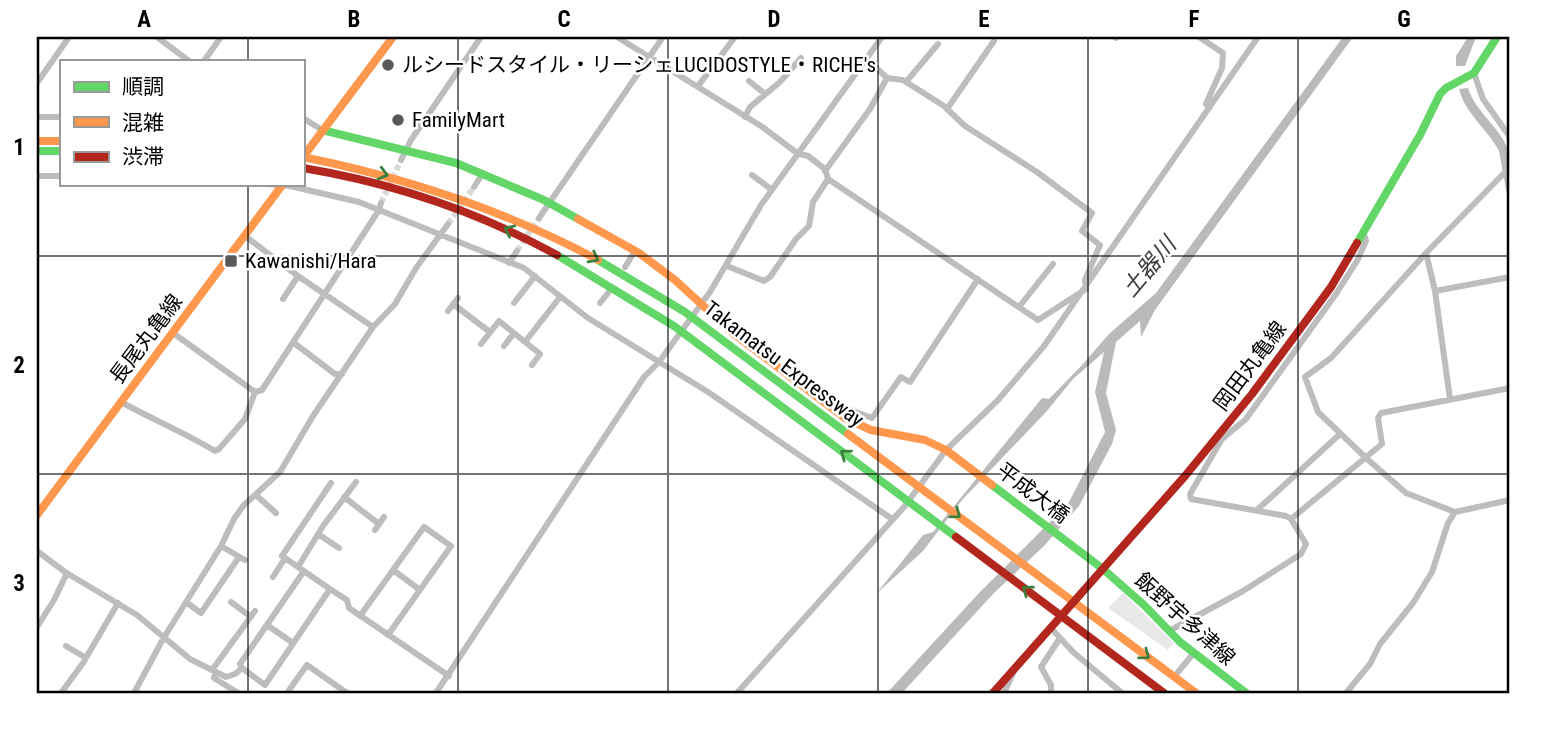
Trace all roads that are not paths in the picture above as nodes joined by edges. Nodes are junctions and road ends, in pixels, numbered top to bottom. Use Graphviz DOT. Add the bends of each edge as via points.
graph roads {
  1 [pos="69,37"];
  2 [pos="157,37"];
  3 [pos="221,37"];
  4 [pos="393,37"];
  5 [pos="481,37"];
  6 [pos="617,37"];
  7 [pos="663,37"];
  8 [pos="735,37"];
  9 [pos="882,37"];
  10 [pos="1258,37"];
  11 [pos="1497,37"];
  12 [pos="1204,38"];
  13 [pos="994,41"];
  14 [pos="938,44"];
  15 [pos="650,56"];
  16 [pos="801,58"];
  17 [pos="867,59"];
  18 [pos="188,60"];
  19 [pos="205,60"];
  20 [pos="1474,73"];
  21 [pos="887,78"];
  22 [pos="749,81"];
  23 [pos="906,82"];
  24 [pos="37,83"];
  25 [pos="698,86"];
  26 [pos="765,94"];
  27 [pos="1209,108"];
  28 [pos="947,109"];
  29 [pos="37,117"];
  30 [pos="60,117"];
  31 [pos="745,117"];
  32 [pos="304,119"];
  33 [pos="322,130"];
  34 [pos="1510,137"];
  35 [pos="37,141"];
  36 [pos="60,141"];
  37 [pos="405,149"];
  38 [pos="37,151"];
  39 [pos="60,151"];
  40 [pos="797,153"];
  41 [pos="304,156"];
  42 [pos="304,157"];
  43 [pos="401,160"];
  44 [pos="1510,167"];
  45 [pos="307,168"];
  46 [pos="825,171"];
  47 [pos="483,173"];
  48 [pos="752,175"];
  49 [pos="37,176"];
  50 [pos="60,176"];
  51 [pos="828,179"];
  52 [pos="282,186"];
  53 [pos="287,186"];
  54 [pos="474,187"];
  55 [pos="772,190"];
  56 [pos="549,202"];
  57 [pos="380,206"];
  58 [pos="539,218"];
  59 [pos="448,225"];
  60 [pos="441,235"];
  61 [pos="246,236"];
  62 [pos="517,251"];
  63 [pos="635,251"];
  64 [pos="1426,253"];
  65 [pos="509,263"];
  66 [pos="1053,264"];
  67 [pos="727,266"];
  68 [pos="625,267"];
  69 [pos="298,276"];
  70 [pos="535,276"];
  71 [pos="1510,277"];
  72 [pos="978,279"];
  73 [pos="1086,289"];
  74 [pos="1435,291"];
  75 [pos="608,293"];
  76 [pos="324,294"];
  77 [pos="560,297"];
  78 [pos="283,299"];
  79 [pos="514,303"];
  80 [pos="600,303"];
  81 [pos="700,304"];
  82 [pos="1019,307"];
  83 [pos="448,311"];
  84 [pos="373,327"];
  85 [pos="490,332"];
  86 [pos="173,333"];
  87 [pos="513,333"];
  88 [pos="294,342"];
  89 [pos="526,342"];
  90 [pos="481,344"];
  91 [pos="504,346"];
  92 [pos="659,362"];
  93 [pos="532,365"];
  94 [pos="342,374"];
  95 [pos="1510,388"];
  96 [pos="256,391"];
  97 [pos="1450,399"];
  98 [pos="121,402"];
  99 [pos="829,407"];
  100 [pos="1340,434"];
  101 [pos="1220,437"];
  102 [pos="949,452"];
  103 [pos="1366,458"];
  104 [pos="356,482"];
  105 [pos="331,483"];
  106 [pos="257,496"];
  107 [pos="344,497"];
  108 [pos="1510,500"];
  109 [pos="1257,510"];
  110 [pos="276,513"];
  111 [pos="1455,513"];
  112 [pos="37,515"];
  113 [pos="384,517"];
  114 [pos="892,519"];
  115 [pos="1291,519"];
  116 [pos="318,534"];
  117 [pos="221,546"];
  118 [pos="339,548"];
  119 [pos="37,551"];
  120 [pos="285,558"];
  121 [pos="301,569"];
  122 [pos="1102,569"];
  123 [pos="393,570"];
  124 [pos="66,573"];
  125 [pos="272,577"];
  126 [pos="330,589"];
  127 [pos="420,590"];
  128 [pos="186,602"];
  129 [pos="231,602"];
  130 [pos="118,603"];
  131 [pos="360,615"];
  132 [pos="267,625"];
  133 [pos="37,627"];
  134 [pos="1051,628"];
  135 [pos="1169,631"];
  136 [pos="388,635"];
  137 [pos="1060,638"];
  138 [pos="163,639"];
  139 [pos="293,643"];
  140 [pos="66,646"];
  141 [pos="1192,653"];
  142 [pos="86,658"];
  143 [pos="242,668"];
  144 [pos="1014,669"];
  145 [pos="214,671"];
  146 [pos="1178,672"];
  147 [pos="449,676"];
  148 [pos="61,693"];
  149 [pos="134,693"];
  150 [pos="238,693"];
  151 [pos="289,693"];
  152 [pos="347,693"];
  153 [pos="436,693"];
  154 [pos="737,693"];
  155 [pos="993,693"];
  156 [pos="1004,693"];
  157 [pos="1051,693"];
  158 [pos="1122,693"];
  159 [pos="1164,693"];
  160 [pos="1196,693"];
  161 [pos="1246,693"];
  162 [pos="1346,693"];
  1 -- 24 [label="street"];
  2 -- 18 [label="street"];
  3 -- 19 [label="street"];
  4 -- 33 [label="main road"];
  5 -- 37 [label="street"];
  6 -- 15 [label="street"];
  7 -- 15 [label="street"];
  8 -- 25 [label="street"];
  9 -- 17 [label="street"];
  10 -- 27 [label="street"];
  11 -- 20 [label="main road, 岡田丸亀線"];
  12 -- 27 [label="street" via="1219,48 1224,58 1206,104"];
  13 -- 28 [label="street"];
  14 -- 23 [label="street"];
  15 -- 25 [label="street"];
  15 -- 56 [label="street"];
  16 -- 26 [label="street"];
  17 -- 21 [label="street"];
  17 -- 40 [label="street"];
  20 -- 34 [label="street" via="1483,99"];
  20 -- 101 [label="main road, 岡田丸亀線" via="1440,94 1331,286"];
  21 -- 23 [label="street"];
  21 -- 46 [label="street"];
  22 -- 26 [label="street"];
  23 -- 28 [label="street"];
  25 -- 31 [label="street"];
  26 -- 31 [label="street"];
  27 -- 73 [label="street"];
  28 -- 73 [label="street" via="1091,213 1082,231 1100,245 1085,280"];
  29 -- 30 [label="street"];
  31 -- 40 [label="street"];
  32 -- 33 [label="street"];
  33 -- 37 [label="main road, 平成大橋"];
  33 -- 41 [label="main road"];
  35 -- 36 [label="main road"];
  37 -- 43 [label="street"];
  37 -- 47 [label="main road, 平成大橋"];
  38 -- 39 [label="main road"];
  40 -- 46 [label="street"];
  40 -- 55 [label="street"];
  42 -- 160 [label="main road, Takamatsu Expressway, one-way" via="420,184 507,216 638,281"];
  44 -- 64 [label="street"];
  159 -- 45 [label="main road, Takamatsu Expressway, one-way" via="674,326 582,269 501,227 418,194"];
  46 -- 51 [label="street"];
  47 -- 54 [label="street"];
  47 -- 56 [label="main road, 平成大橋"];
  48 -- 55 [label="street"];
  49 -- 50 [label="street"];
  51 -- 67 [label="street" via="813,202 809,226 770,277 764,281"];
  51 -- 72 [label="street"];
  52 -- 61 [label="main road, 長尾丸亀線"];
  53 -- 57 [label="street"];
  55 -- 67 [label="street"];
  56 -- 58 [label="street"];
  56 -- 63 [label="main road, 平成大橋"];
  57 -- 60 [label="street"];
  57 -- 76 [label="street"];
  59 -- 60 [label="street"];
  60 -- 65 [label="street"];
  60 -- 84 [label="street" via="395,304"];
  61 -- 69 [label="street"];
  61 -- 86 [label="main road, 長尾丸亀線"];
  62 -- 65 [label="street"];
  63 -- 68 [label="street"];
  63 -- 81 [label="main road, 平成大橋"];
  64 -- 74 [label="street"];
  64 -- 100 [label="street" via="1331,358 1305,377 1318,412"];
  65 -- 70 [label="street"];
  66 -- 82 [label="street"];
  67 -- 81 [label="street"];
  69 -- 76 [label="street"];
  69 -- 78 [label="street"];
  70 -- 77 [label="street"];
  70 -- 79 [label="street"];
  71 -- 74 [label="street"];
  72 -- 82 [label="street"];
  72 -- 99 [label="street" via="910,382 901,377 872,418 837,405"];
  73 -- 82 [label="street" via="1038,320"];
  73 -- 102 [label="street" via="1044,346"];
  74 -- 97 [label="street"];
  75 -- 80 [label="street"];
  76 -- 84 [label="street"];
  76 -- 88 [label="street"];
  77 -- 89 [label="street"];
  77 -- 92 [label="street"];
  81 -- 92 [label="street"];
  81 -- 99 [label="main road, 平成大橋"];
  83 -- 85 [label="street" via="456,301"];
  84 -- 94 [label="street"];
  85 -- 87 [label="street" via="499,321"];
  85 -- 90 [label="street"];
  86 -- 96 [label="street"];
  86 -- 98 [label="main road, 長尾丸亀線"];
  87 -- 89 [label="street"];
  87 -- 91 [label="street"];
  88 -- 94 [label="street" via="335,374"];
  88 -- 96 [label="street" via="262,390"];
  89 -- 93 [label="street" via="540,354"];
  92 -- 114 [label="street"];
  92 -- 147 [label="street" via="644,377"];
  94 -- 106 [label="street" via="280,472"];
  95 -- 97 [label="street"];
  96 -- 98 [label="street" via="245,419 215,452"];
  97 -- 103 [label="street" via="1381,412 1382,444"];
  98 -- 112 [label="main road, 長尾丸亀線"];
  99 -- 102 [label="main road, 平成大橋" via="871,430 925,440"];
  100 -- 103 [label="street"];
  100 -- 109 [label="street"];
  101 -- 109 [label="street" via="1191,499"];
  101 -- 122 [label="main road, 岡田丸亀線"];
  102 -- 114 [label="street"];
  102 -- 122 [label="main road, 平成大橋"];
  103 -- 111 [label="street" via="1406,493"];
  103 -- 115 [label="street"];
  104 -- 107 [label="street"];
  105 -- 120 [label="street" via="282,556"];
  106 -- 110 [label="street"];
  106 -- 117 [label="street" via="243,506"];
  107 -- 113 [label="street" via="377,527"];
  107 -- 116 [label="street"];
  108 -- 111 [label="street"];
  109 -- 115 [label="street"];
  111 -- 162 [label="street" via="1432,572"];
  114 -- 154 [label="street"];
  115 -- 135 [label="street" via="1306,544 1301,554"];
  116 -- 118 [label="street"];
  116 -- 121 [label="street"];
  117 -- 128 [label="street"];
  117 -- 128 [label="street" via="242,559 201,613"];
  119 -- 124 [label="street"];
  120 -- 121 [label="street"];
  120 -- 125 [label="street"];
  121 -- 126 [label="street"];
  121 -- 132 [label="street"];
  122 -- 134 [label="main road, 岡田丸亀線"];
  122 -- 135 [label="main road, 飯野宇多津線"];
  123 -- 127 [label="street"];
  123 -- 127 [label="street" via="424,527 450,546"];
  123 -- 131 [label="street"];
  124 -- 130 [label="street"];
  124 -- 133 [label="street"];
  126 -- 131 [label="street"];
  126 -- 139 [label="street"];
  127 -- 136 [label="street"];
  128 -- 138 [label="street"];
  129 -- 145 [label="street" via="253,614 227,643"];
  130 -- 138 [label="street"];
  130 -- 142 [label="street"];
  131 -- 136 [label="street"];
  132 -- 139 [label="street"];
  132 -- 143 [label="street" via="240,664"];
  134 -- 137 [label="street"];
  134 -- 144 [label="main road, 岡田丸亀線"];
  135 -- 141 [label="main road, 飯野宇多津線"];
  136 -- 147 [label="street"];
  137 -- 157 [label="street" via="1041,667"];
  137 -- 158 [label="street"];
  138 -- 145 [label="street"];
  138 -- 149 [label="street"];
  139 -- 143 [label="street" via="265,685"];
  140 -- 142 [label="street"];
  141 -- 146 [label="street"];
  141 -- 161 [label="main road, 飯野宇多津線"];
  142 -- 148 [label="street"];
  143 -- 145 [label="street" via="226,677"];
  144 -- 155 [label="main road, 岡田丸亀線"];
  144 -- 156 [label="street"];
  145 -- 150 [label="street" via="215,678"];
  147 -- 153 [label="street"];
  151 -- 152 [label="street" via="307,665"];
}
